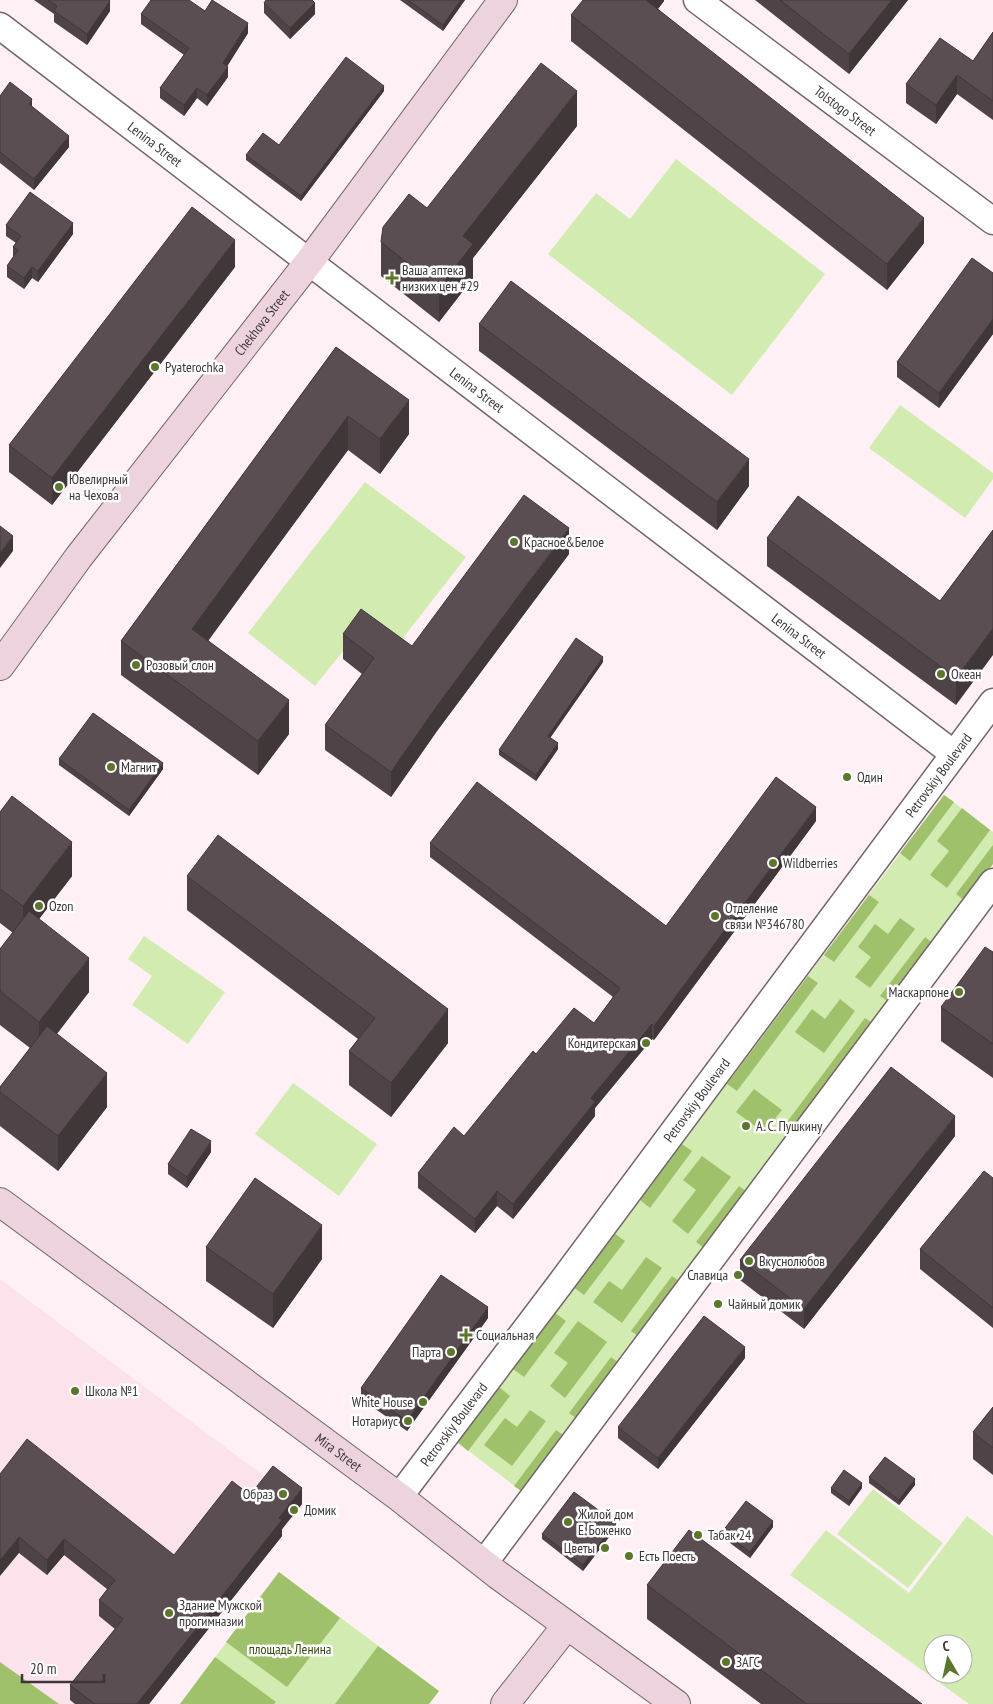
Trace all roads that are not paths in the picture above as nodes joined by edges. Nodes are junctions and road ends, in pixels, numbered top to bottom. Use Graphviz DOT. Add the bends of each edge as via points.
graph roads {
  1 [pos="503,0"];
  2 [pos="696,0"];
  3 [pos="0,26"];
  4 [pos="993,221"];
  5 [pos="309,262"];
  6 [pos="0,666"];
  7 [pos="993,702"];
  8 [pos="954,754"];
  9 [pos="993,882"];
  10 [pos="0,1202"];
  11 [pos="399,1497"];
  12 [pos="484,1563"];
  13 [pos="567,1625"];
  14 [pos="505,1704"];
  15 [pos="676,1704"];
  1 -- 5 [label="street, Chekhova Street"];
  2 -- 4 [label="street, Tolstogo Street"];
  3 -- 5 [label="street, Lenina Street"];
  5 -- 6 [label="street, Chekhova Street" via="78,558"];
  5 -- 8 [label="street, Lenina Street"];
  7 -- 8 [label="street, Petrovskiy Boulevard"];
  8 -- 11 [label="street, Petrovskiy Boulevard"];
  9 -- 12 [label="street"];
  10 -- 11 [label="street, Mira Street"];
  11 -- 12 [label="street, Mira Street"];
  12 -- 13 [label="street, Mira Street"];
  13 -- 14 [label="street"];
  13 -- 15 [label="street, Mira Street"];
}
